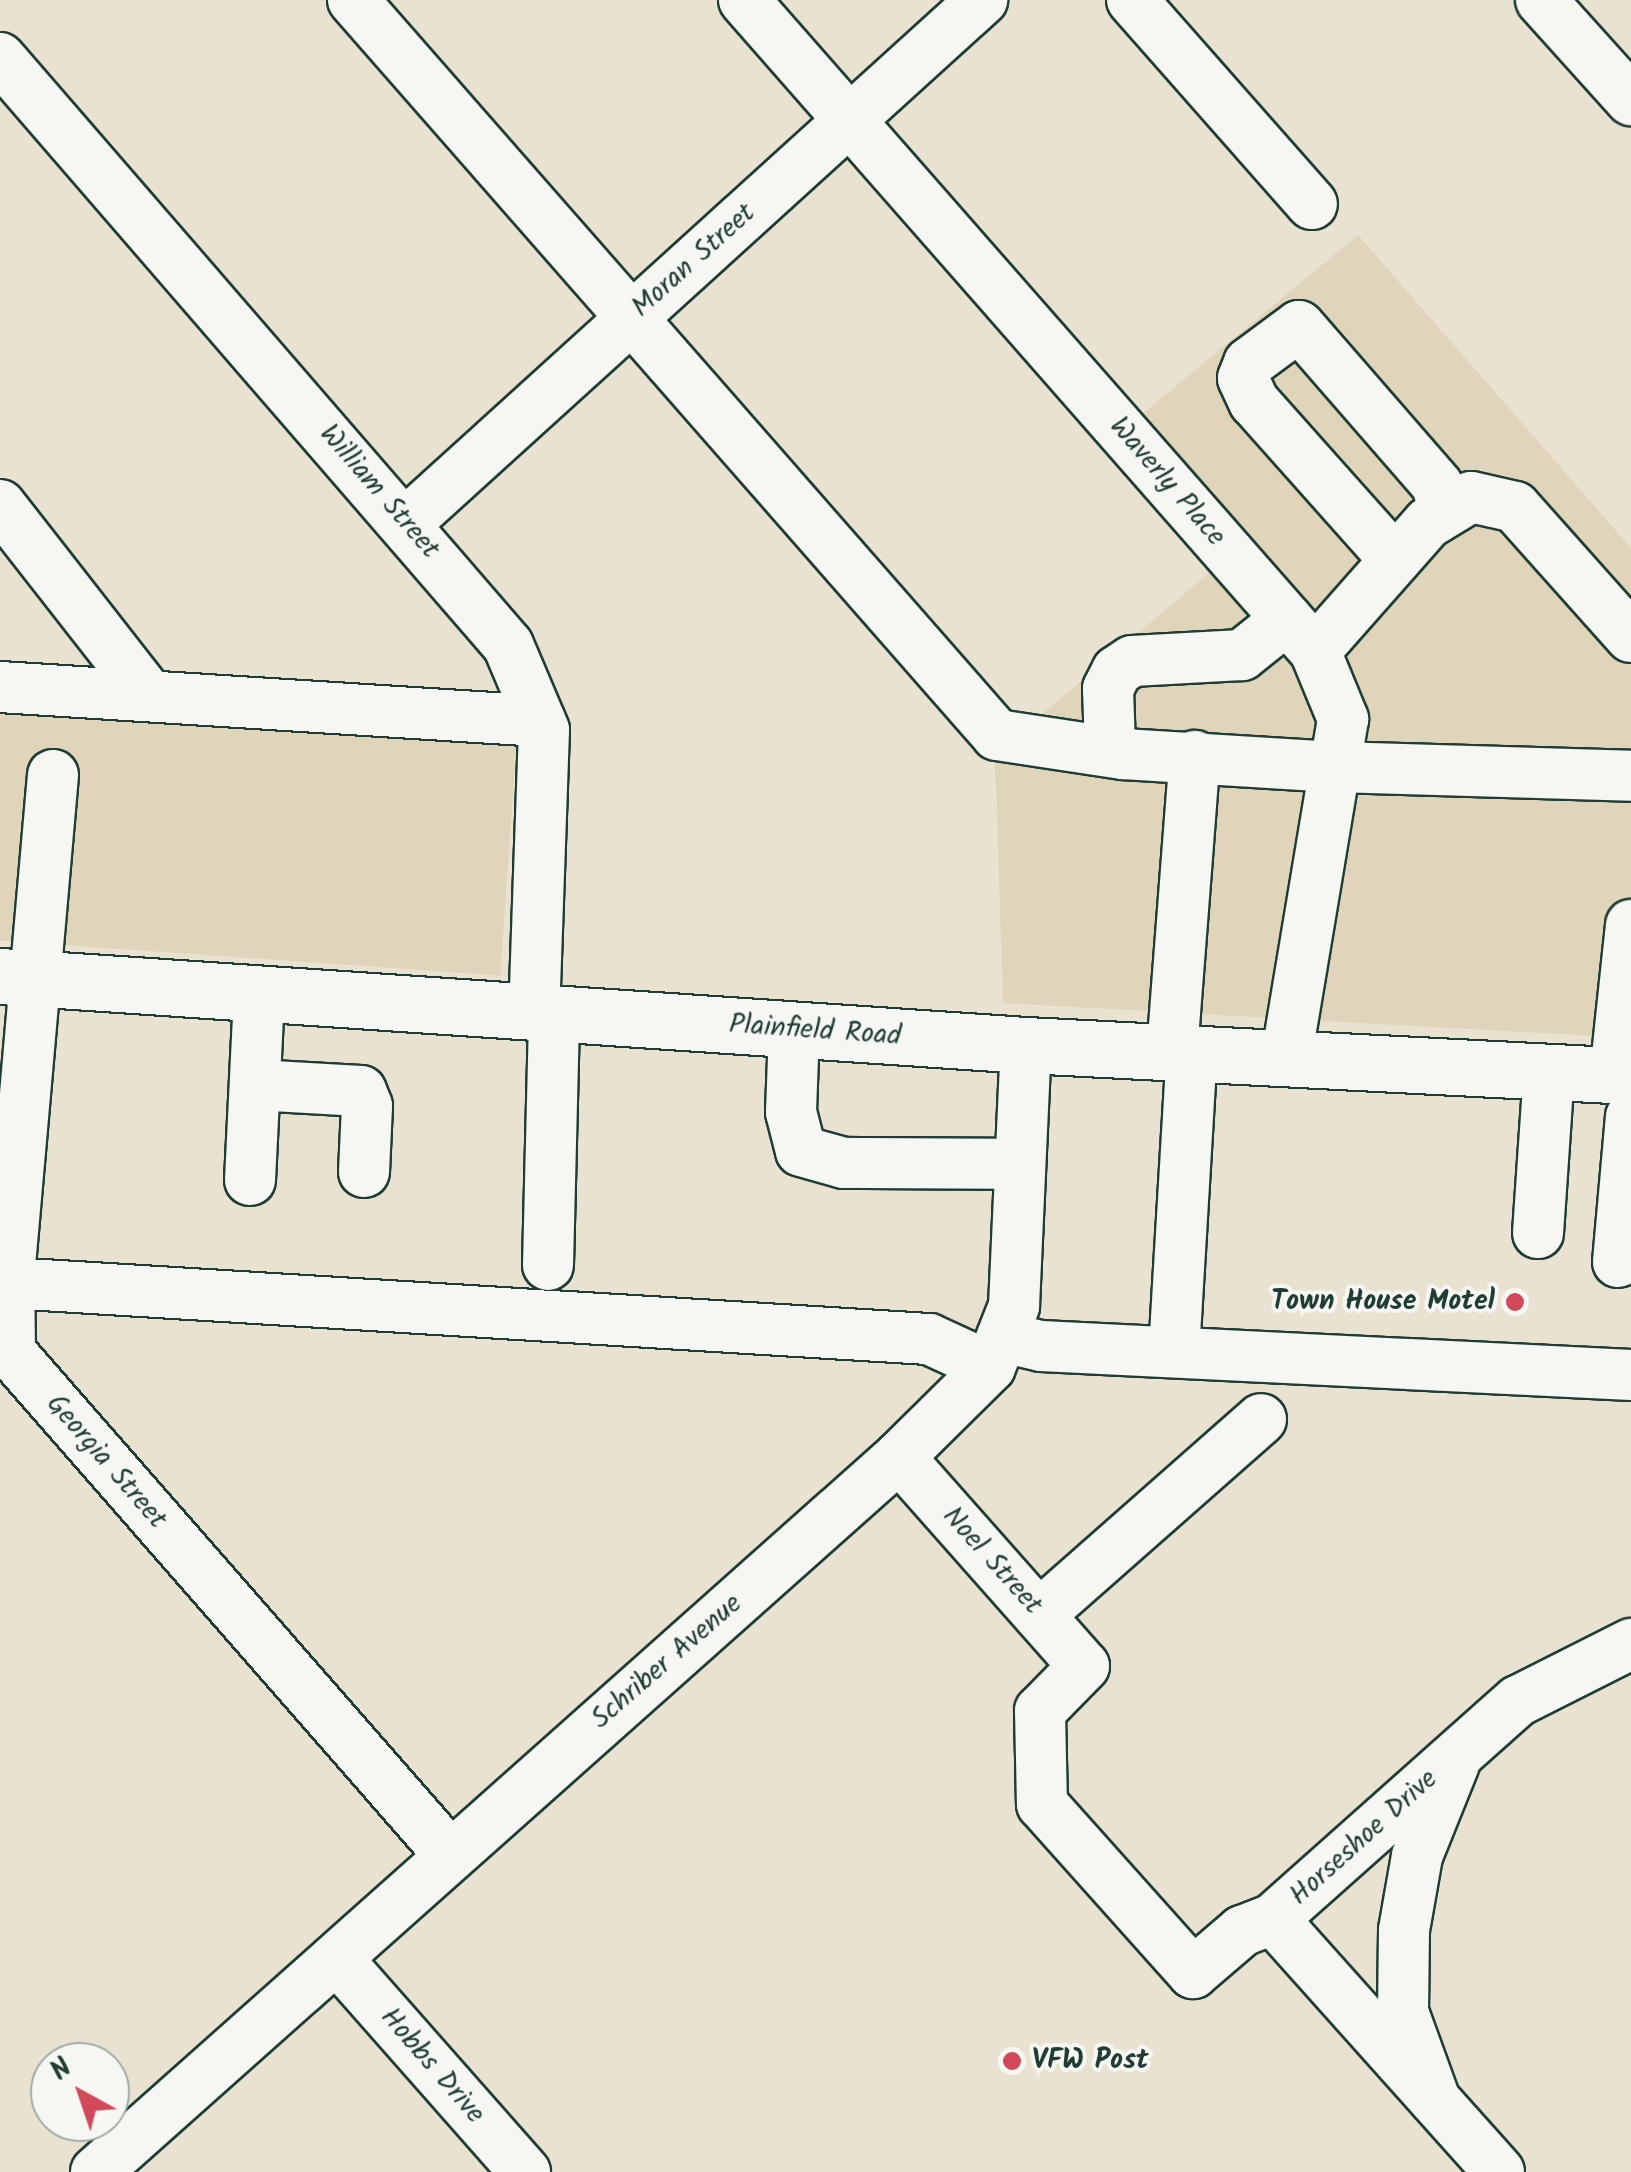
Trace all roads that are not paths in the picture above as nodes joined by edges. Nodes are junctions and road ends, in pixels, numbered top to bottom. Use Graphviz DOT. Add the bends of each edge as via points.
graph roads {
  1 [pos="353,0"];
  2 [pos="744,0"];
  3 [pos="982,0"];
  4 [pos="1132,0"];
  5 [pos="1541,0"];
  6 [pos="0,58"];
  7 [pos="1631,100"];
  8 [pos="850,120"];
  9 [pos="1312,204"];
  10 [pos="631,318"];
  11 [pos="0,505"];
  12 [pos="1444,509"];
  13 [pos="407,522"];
  14 [pos="1395,560"];
  15 [pos="1301,635"];
  16 [pos="1631,637"];
  17 [pos="0,687"];
  18 [pos="150,696"];
  19 [pos="540,720"];
  20 [pos="1123,754"];
  21 [pos="1195,756"];
  22 [pos="1335,767"];
  23 [pos="54,775"];
  24 [pos="1631,776"];
  25 [pos="1631,925"];
  26 [pos="18,976"];
  27 [pos="260,993"];
  28 [pos="544,1014"];
  29 [pos="794,1030"];
  30 [pos="1026,1045"];
  31 [pos="1182,1052"];
  32 [pos="1286,1058"];
  33 [pos="1549,1072"];
  34 [pos="255,1085"];
  35 [pos="1626,1089"];
  36 [pos="1020,1164"];
  37 [pos="364,1172"];
  38 [pos="250,1180"];
  39 [pos="1538,1233"];
  40 [pos="1618,1262"];
  41 [pos="548,1265"];
  42 [pos="6,1292"];
  43 [pos="996,1352"];
  44 [pos="1174,1352"];
  45 [pos="1631,1375"];
  46 [pos="1261,1419"];
  47 [pos="899,1457"];
  48 [pos="1039,1615"];
  49 [pos="1631,1644"];
  50 [pos="1458,1754"];
  51 [pos="450,1854"];
  52 [pos="1273,1919"];
  53 [pos="338,1960"];
  54 [pos="1435,2100"];
  55 [pos="96,2172"];
  56 [pos="525,2172"];
  57 [pos="1499,2172"];
  1 -- 10 [label="street"];
  2 -- 8 [label="street, Waverly Place"];
  3 -- 8 [label="street, Moran Street"];
  4 -- 9 [label="street"];
  5 -- 7 [label="street"];
  6 -- 13 [label="street, William Street"];
  8 -- 10 [label="street, Moran Street"];
  8 -- 15 [label="street, Waverly Place"];
  10 -- 13 [label="street, Moran Street"];
  10 -- 20 [label="street" via="997,734"];
  11 -- 18 [label="street"];
  12 -- 14 [label="street"];
  12 -- 14 [label="street" via="1437,486 1299,326 1249,363 1243,378 1254,402"];
  12 -- 16 [label="street" via="1471,497 1514,507"];
  13 -- 19 [label="street, William Street" via="508,645"];
  14 -- 15 [label="street"];
  15 -- 20 [label="street" via="1242,655 1132,661 1117,671 1108,689 1106,736"];
  15 -- 22 [label="street, Waverly Place" via="1342,720"];
  17 -- 18 [label="street"];
  18 -- 19 [label="street"];
  19 -- 28 [label="street, William Street"];
  20 -- 21 [label="street"];
  21 -- 22 [label="street"];
  21 -- 31 [label="street"];
  22 -- 24 [label="street"];
  22 -- 32 [label="street, Waverly Place"];
  23 -- 26 [label="street, Georgia Street"];
  25 -- 35 [label="street"];
  26 -- 27 [label="main road, Plainfield Road"];
  26 -- 42 [label="street, Georgia Street"];
  27 -- 28 [label="main road, Plainfield Road"];
  27 -- 34 [label="street"];
  28 -- 29 [label="main road, Plainfield Road"];
  28 -- 41 [label="street, William Street"];
  29 -- 30 [label="main road, Plainfield Road"];
  29 -- 36 [label="street" via="791,1112 801,1151 844,1162"];
  30 -- 31 [label="main road, Plainfield Road"];
  30 -- 36 [label="street"];
  31 -- 32 [label="main road, Plainfield Road"];
  31 -- 44 [label="street"];
  32 -- 33 [label="main road, Plainfield Road"];
  33 -- 35 [label="main road, Plainfield Road"];
  33 -- 39 [label="street"];
  34 -- 37 [label="street" via="361,1091"];
  34 -- 38 [label="street"];
  35 -- 40 [label="street"];
  36 -- 43 [label="street" via="1014,1306"];
  42 -- 43 [label="street" via="929,1339"];
  42 -- 51 [label="street, Georgia Street" via="10,1352"];
  43 -- 44 [label="street" via="1042,1346"];
  43 -- 47 [label="street, Schriber Avenue"];
  44 -- 45 [label="street"];
  46 -- 48 [label="street"];
  47 -- 48 [label="street, Noel Street"];
  47 -- 51 [label="street, Schriber Avenue"];
  48 -- 52 [label="street, Noel Street" via="1084,1666 1040,1711 1042,1804 1193,1973 1242,1932"];
  49 -- 50 [label="street, Horseshoe Drive" via="1518,1701"];
  50 -- 52 [label="street, Horseshoe Drive"];
  50 -- 54 [label="street, Horseshoe Drive" via="1417,1856 1404,1930 1403,2012"];
  51 -- 53 [label="street, Schriber Avenue"];
  52 -- 54 [label="street, Horseshoe Drive"];
  53 -- 55 [label="street, Schriber Avenue"];
  53 -- 56 [label="street, Hobbs Drive"];
  54 -- 57 [label="street, Horseshoe Drive"];
}
